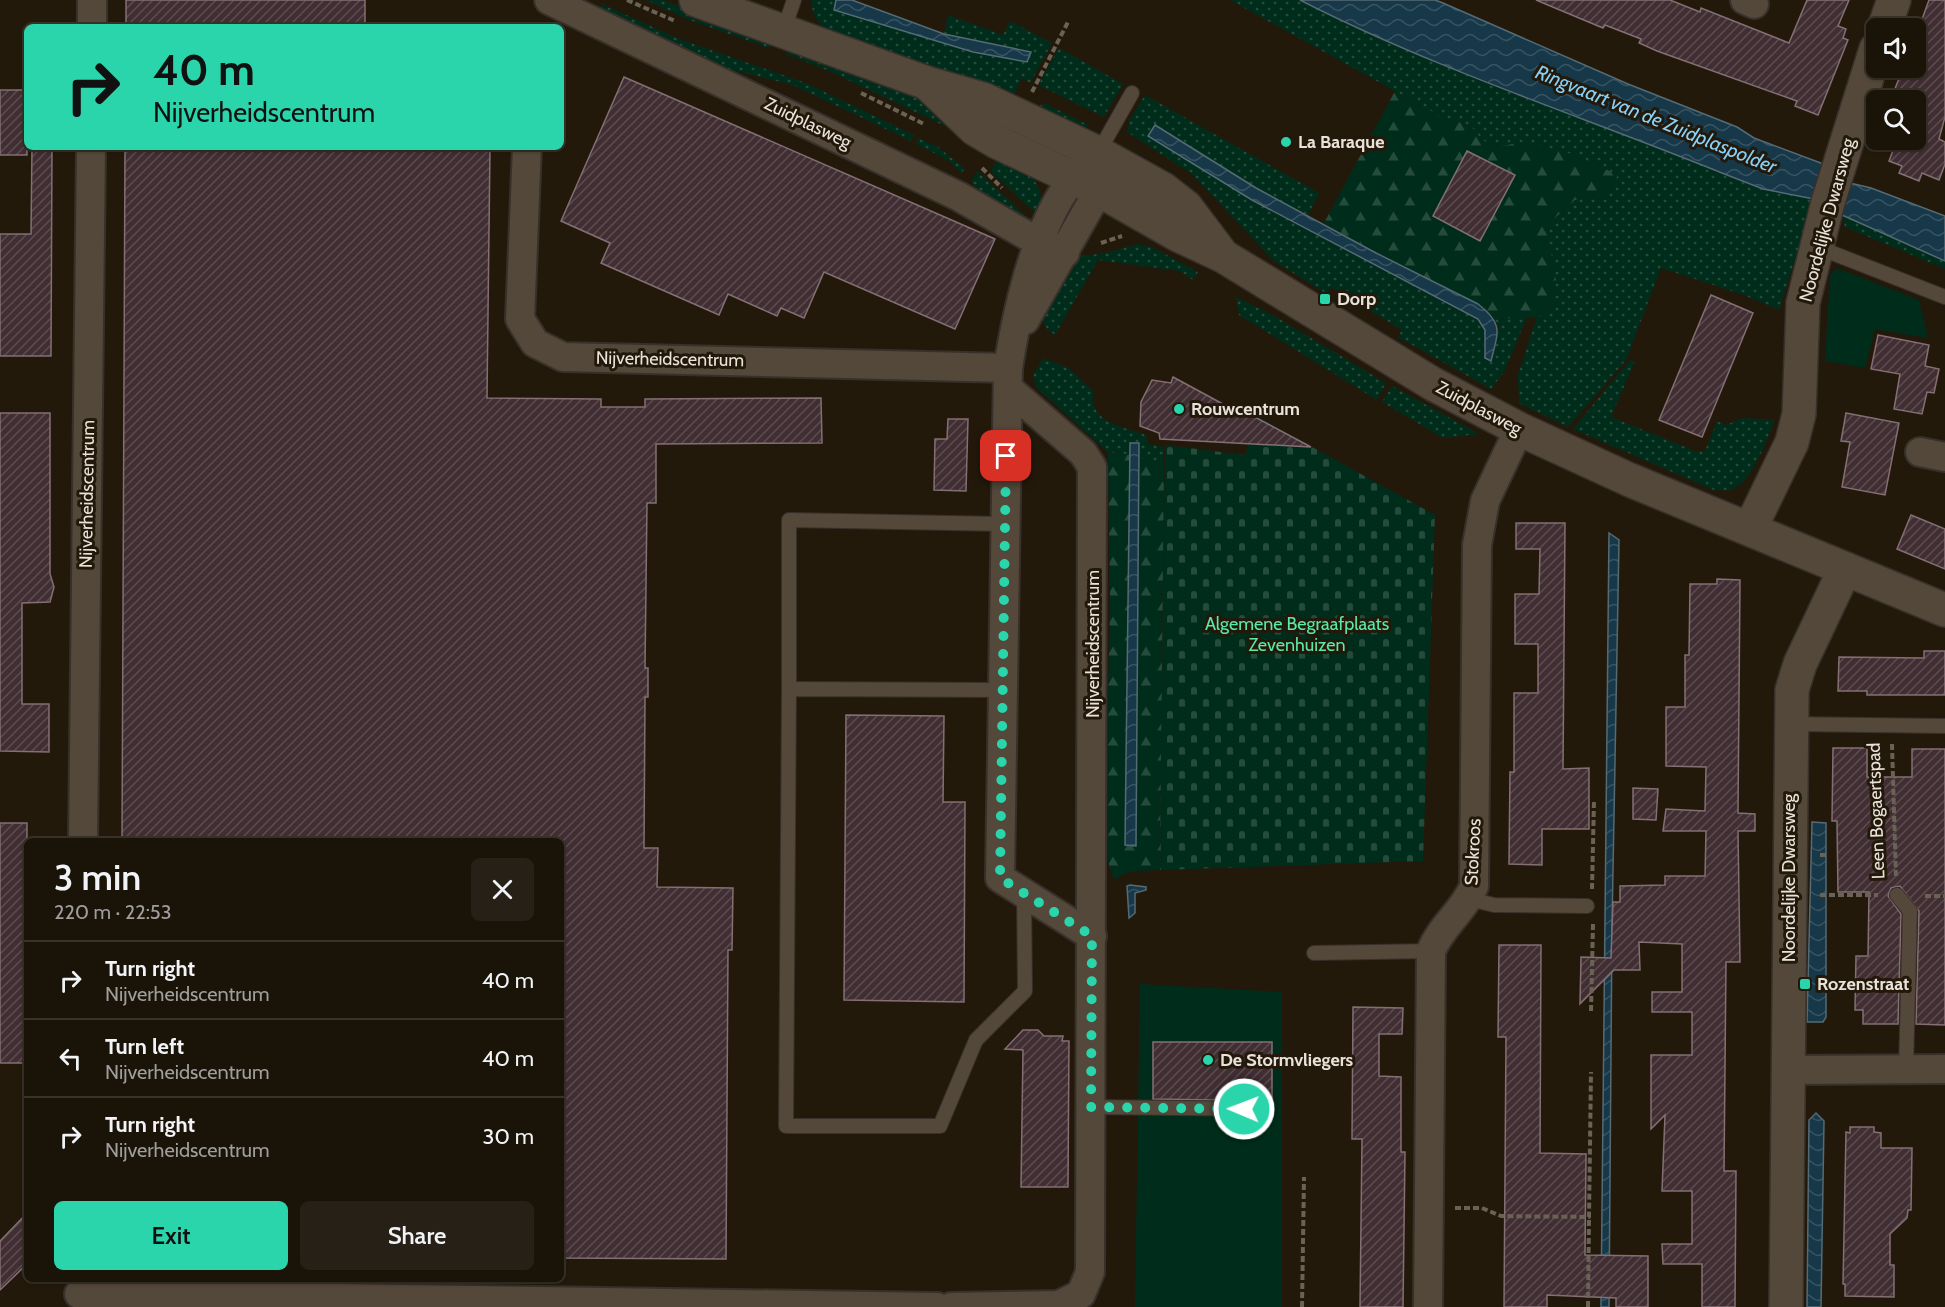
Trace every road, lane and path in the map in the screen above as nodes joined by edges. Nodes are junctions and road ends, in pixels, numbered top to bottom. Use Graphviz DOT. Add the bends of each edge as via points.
graph roads {
  1 [pos="92,0"];
  2 [pos="627,0"];
  3 [pos="794,0"];
  4 [pos="1894,0"];
  5 [pos="687,11"];
  6 [pos="558,12"];
  7 [pos="1888,18"];
  8 [pos="1069,20"];
  9 [pos="92,24"];
  10 [pos="783,32"];
  11 [pos="1867,78"];
  12 [pos="927,83"];
  13 [pos="857,91"];
  14 [pos="1132,93"];
  15 [pos="1031,96"];
  16 [pos="932,127"];
  17 [pos="91,150"];
  18 [pos="527,150"];
  19 [pos="1098,153"];
  20 [pos="976,163"];
  21 [pos="984,171"];
  22 [pos="1085,183"];
  23 [pos="1039,241"];
  24 [pos="1816,247"];
  25 [pos="1065,253"];
  26 [pos="1222,256"];
  27 [pos="1945,297"];
  28 [pos="1012,339"];
  29 [pos="1008,378"];
  30 [pos="1519,429"];
  31 [pos="1004,524"];
  32 [pos="1750,529"];
  33 [pos="1845,569"];
  34 [pos="1945,610"];
  35 [pos="789,689"];
  36 [pos="1002,690"];
  37 [pos="1790,724"];
  38 [pos="1892,726"];
  39 [pos="1945,726"];
  40 [pos="83,838"];
  41 [pos="1024,893"];
  42 [pos="1827,895"];
  43 [pos="1897,895"];
  44 [pos="1469,899"];
  45 [pos="1587,906"];
  46 [pos="1092,936"];
  47 [pos="1431,951"];
  48 [pos="1314,953"];
  49 [pos="1906,1069"];
  50 [pos="1945,1069"];
  51 [pos="1788,1070"];
  52 [pos="1591,1072"];
  53 [pos="1091,1107"];
  54 [pos="1265,1109"];
  55 [pos="1304,1177"];
  56 [pos="1430,1208"];
  57 [pos="1589,1217"];
  58 [pos="79,1294"];
  59 [pos="937,1307"];
  60 [pos="951,1307"];
  61 [pos="1302,1307"];
  62 [pos="1428,1307"];
  63 [pos="1588,1307"];
  64 [pos="1785,1307"];
  1 -- 9 [label="street"];
  2 -- 5 [label="path"];
  3 -- 10 [label="lane"];
  4 -- 7 [label="main road"];
  5 -- 10 [label="main road, Zuidplasweg"];
  6 -- 23 [label="street, Zuidplasweg" via="958,195"];
  8 -- 15 [label="path"];
  10 -- 12 [label="main road, Zuidplasweg"];
  11 -- 24 [label="main road, Noordelijke Dwarsweg"];
  12 -- 19 [label="main road, Zuidplasweg" via="982,99"];
  12 -- 22 [label="main road, Zuidplasweg" via="975,129"];
  13 -- 16 [label="path"];
  14 -- 19 [label="lane"];
  17 -- 40 [label="street, Nijverheidscentrum"];
  18 -- 29 [label="street, Nijverheidscentrum" via="520,319 535,343 563,357"];
  19 -- 22 [label="street"];
  19 -- 26 [label="main road, Zuidplasweg" via="1163,189 1186,207"];
  20 -- 21 [label="path"];
  22 -- 23 [label="street"];
  22 -- 25 [label="street"];
  22 -- 26 [label="main road, Zuidplasweg"];
  23 -- 25 [label="street, Zuidplasweg"];
  23 -- 28 [label="street"];
  24 -- 27 [label="lane"];
  24 -- 32 [label="main road, Noordelijke Dwarsweg" via="1803,303 1799,414 1792,442"];
  25 -- 28 [label="street"];
  26 -- 30 [label="main road, Zuidplasweg" via="1433,384"];
  28 -- 29 [label="street"];
  29 -- 31 [label="street"];
  29 -- 46 [label="street, Nijverheidscentrum" via="1083,453 1092,467"];
  30 -- 32 [label="main road, Zuidplasweg" via="1564,452"];
  30 -- 44 [label="street, Stokroos" via="1485,501 1477,545 1474,886"];
  31 -- 35 [label="lane" via="789,520"];
  31 -- 36 [label="street"];
  32 -- 33 [label="main road, Zuidplasweg"];
  33 -- 34 [label="main road, Zuidplasweg"];
  33 -- 37 [label="main road, Noordelijke Dwarsweg" via="1794,680"];
  35 -- 36 [label="lane"];
  35 -- 41 [label="lane" via="786,1126 940,1126 976,1040 1025,991"];
  36 -- 41 [label="street" via="1000,878"];
  37 -- 38 [label="lane, Leen Bogaertspad"];
  37 -- 51 [label="main road, Noordelijke Dwarsweg"];
  38 -- 39 [label="lane, Leen Bogaertspad"];
  38 -- 43 [label="path, Leen Bogaertspad"];
  41 -- 46 [label="street"];
  42 -- 43 [label="path"];
  43 -- 49 [label="lane" via="1910,911"];
  44 -- 45 [label="lane" via="1494,905"];
  44 -- 47 [label="street, Stokroos" via="1436,938"];
  46 -- 53 [label="street, Nijverheidscentrum"];
  47 -- 48 [label="lane"];
  47 -- 56 [label="street"];
  49 -- 50 [label="street"];
  49 -- 51 [label="street"];
  51 -- 64 [label="main road, Noordelijke Dwarsweg"];
  52 -- 57 [label="path"];
  53 -- 54 [label="lane"];
  53 -- 60 [label="street, Nijverheidscentrum" via="1090,1272 1081,1294 1059,1305"];
  55 -- 61 [label="path"];
  56 -- 57 [label="path" via="1482,1208 1501,1216"];
  56 -- 62 [label="street"];
  57 -- 63 [label="path"];
  58 -- 59 [label="street"];
}
